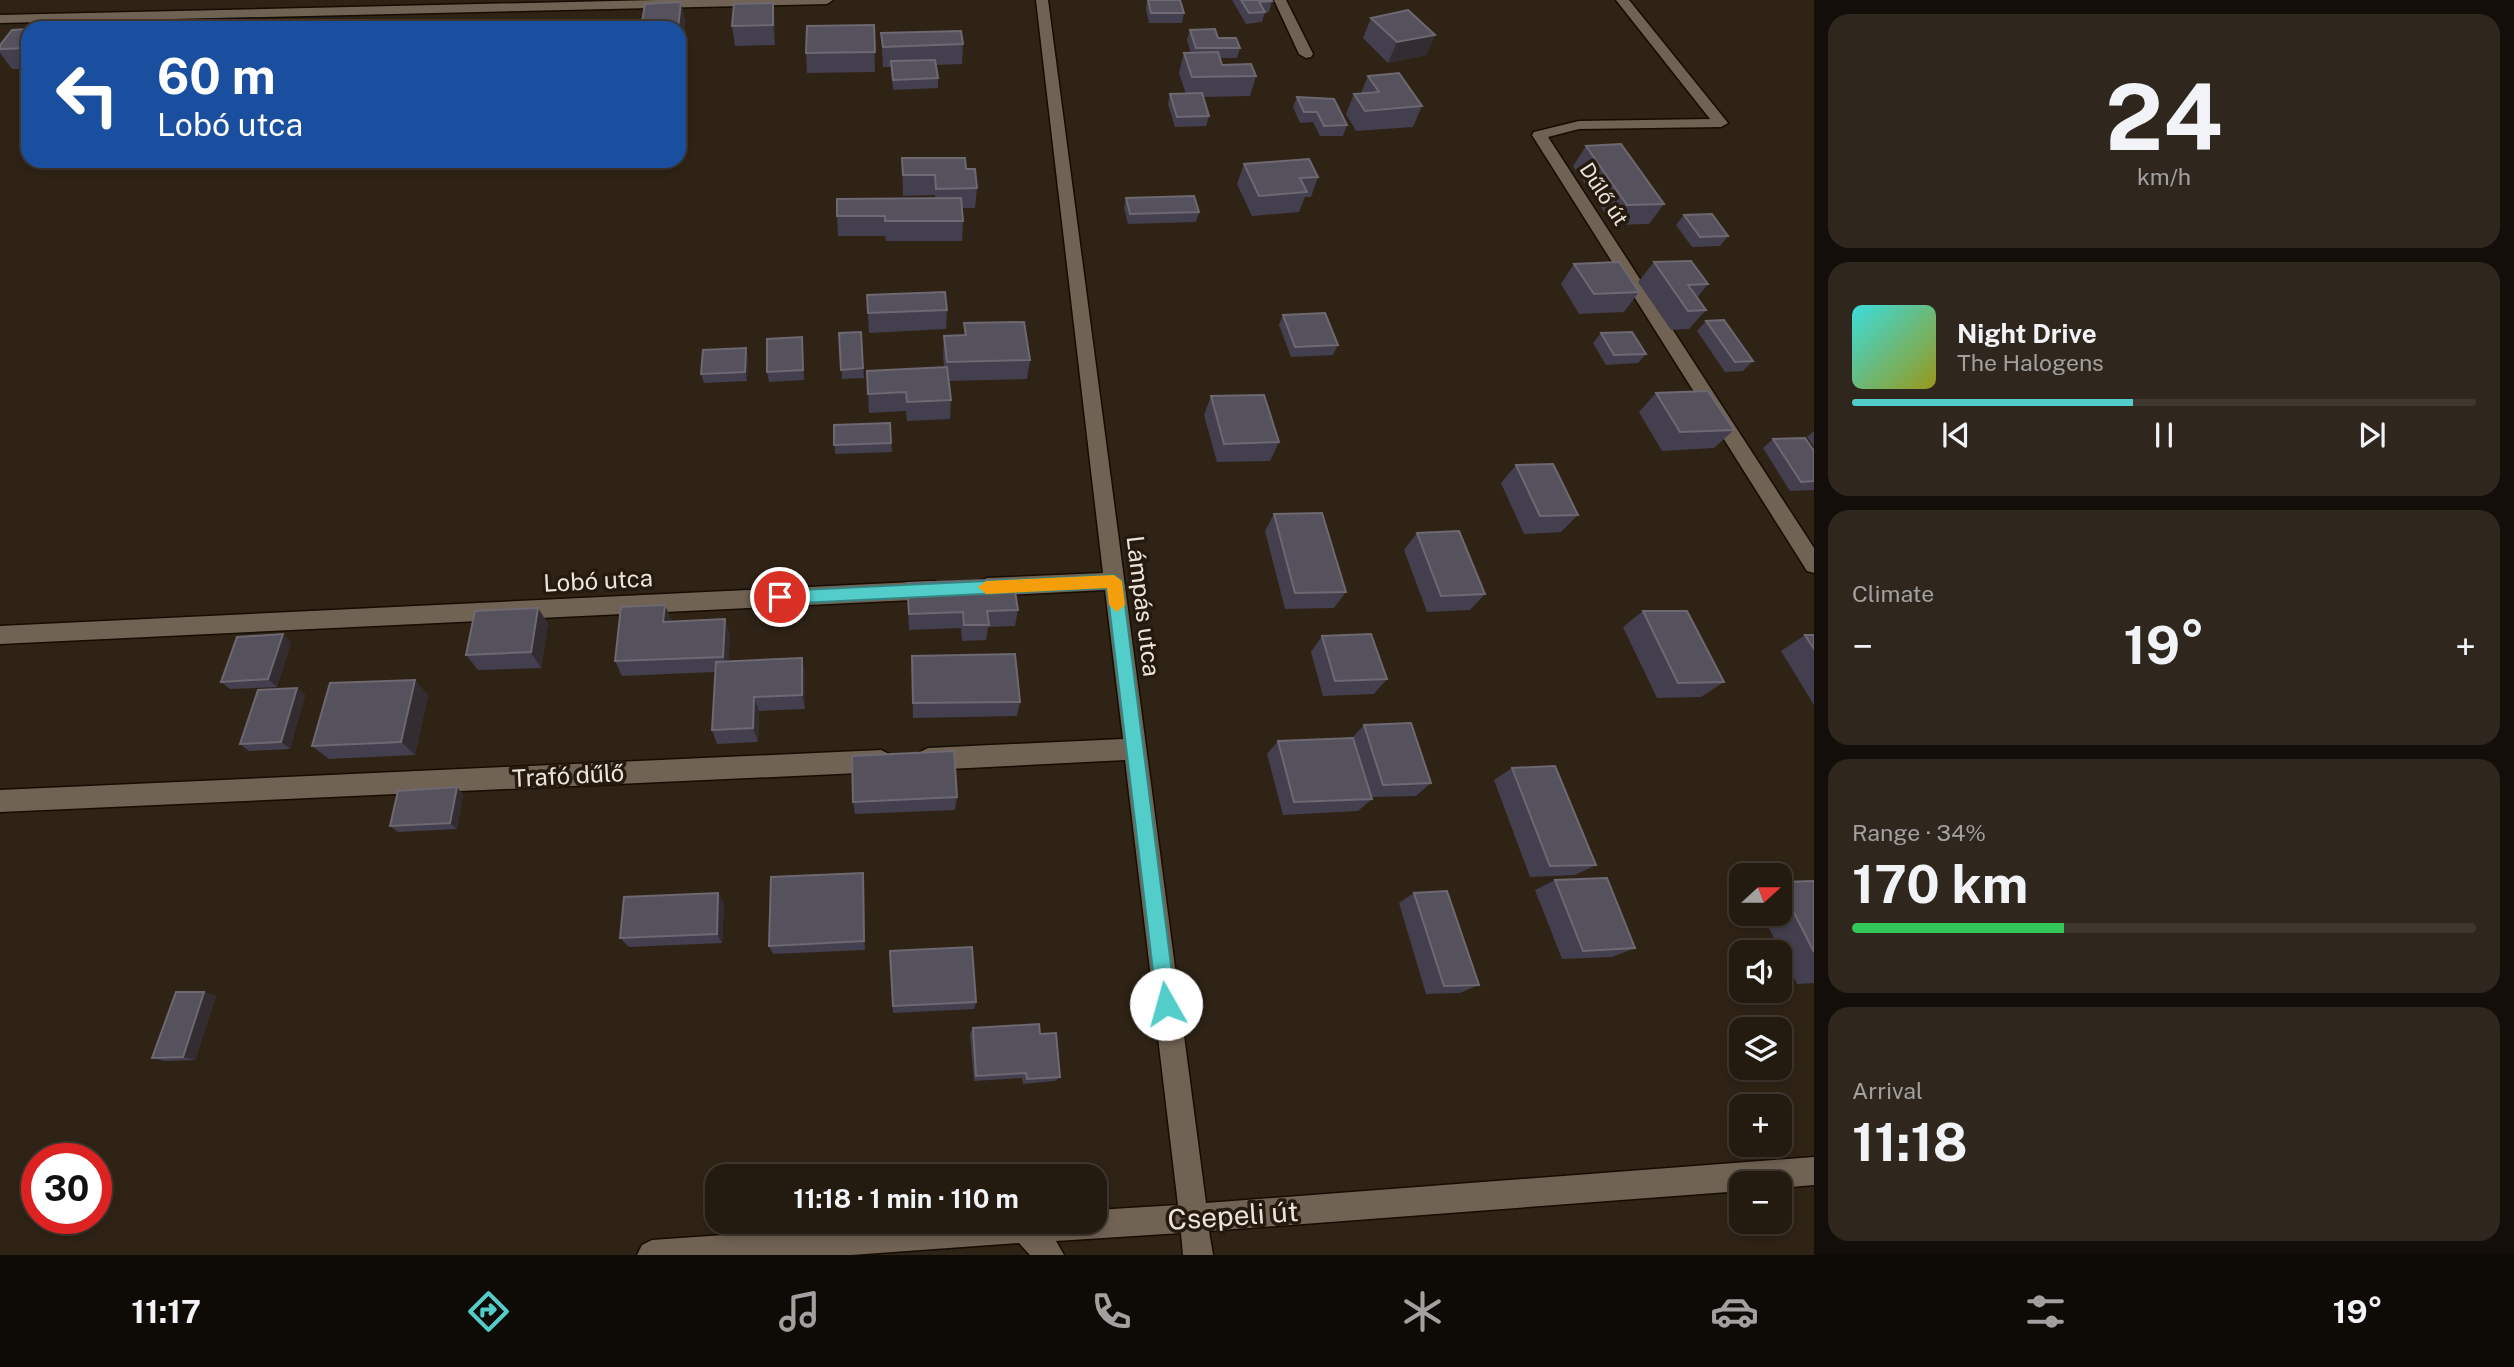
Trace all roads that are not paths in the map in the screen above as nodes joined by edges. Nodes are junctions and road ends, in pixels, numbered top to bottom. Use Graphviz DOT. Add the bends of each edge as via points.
graph roads {
  1 [pos="827,0"];
  2 [pos="1042,0"];
  3 [pos="1280,0"];
  4 [pos="1622,0"];
  5 [pos="0,19"];
  6 [pos="1306,54"];
  7 [pos="1814,565"];
  8 [pos="1114,581"];
  9 [pos="0,635"];
  10 [pos="1135,749"];
  11 [pos="0,801"];
  12 [pos="1814,1171"];
  13 [pos="1193,1218"];
  14 [pos="1107,1223"];
  15 [pos="942,1234"];
  16 [pos="1030,1234"];
  17 [pos="652,1255"];
  18 [pos="1049,1255"];
  19 [pos="1198,1255"];
  1 -- 5 [label="street"];
  2 -- 8 [label="street, Lámpás utca"];
  3 -- 6 [label="street"];
  4 -- 7 [label="street, Dűlő út" via="1721,123 1579,125 1539,135"];
  8 -- 9 [label="street, Lobó utca"];
  8 -- 10 [label="street, Lámpás utca"];
  10 -- 11 [label="street, Trafó dűlő"];
  10 -- 13 [label="street, Lámpás utca"];
  12 -- 13 [label="street, Csepeli út"];
  13 -- 14 [label="street, Csepeli út"];
  13 -- 19 [label="street, Lámpás utca"];
  15 -- 17 [label="street, Csepeli út"];
  16 -- 18 [label="street"];
}
